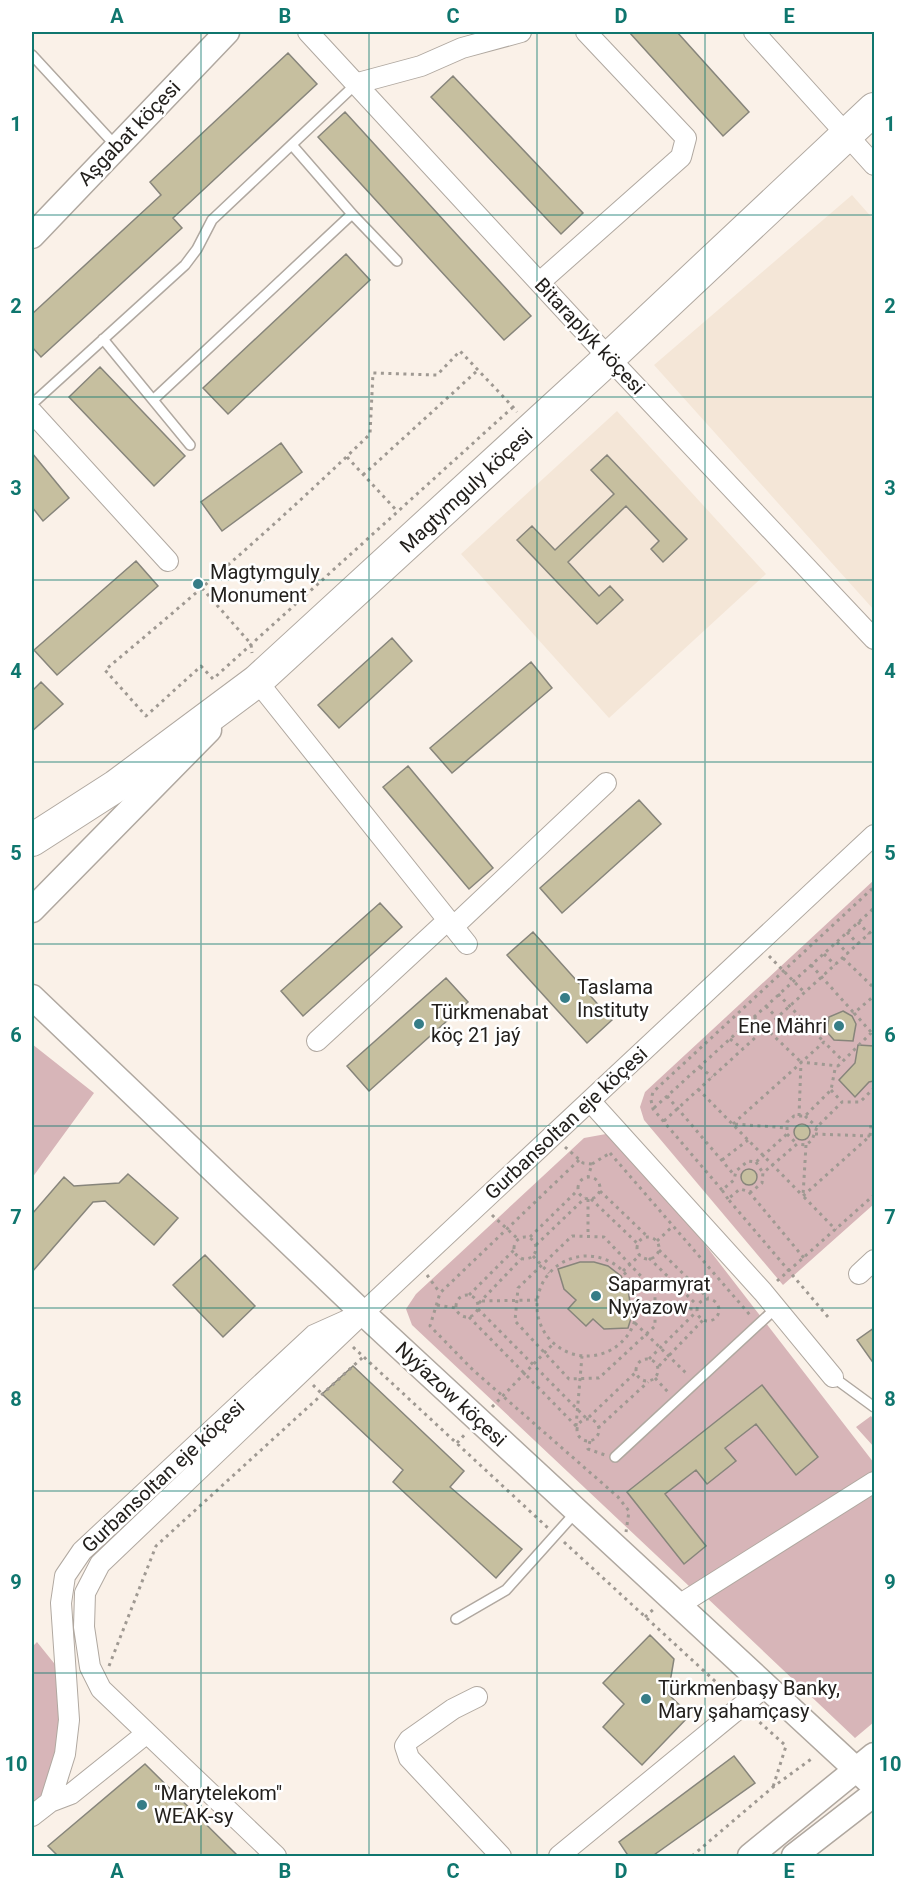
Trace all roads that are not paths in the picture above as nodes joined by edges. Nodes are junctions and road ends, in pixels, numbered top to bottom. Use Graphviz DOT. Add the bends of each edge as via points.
graph roads {
  1 [pos="227,32"];
  2 [pos="308,32"];
  3 [pos="521,32"];
  4 [pos="586,32"];
  5 [pos="754,32"];
  6 [pos="32,55"];
  7 [pos="358,83"];
  8 [pos="874,109"];
  9 [pos="848,134"];
  10 [pos="292,145"];
  11 [pos="116,146"];
  12 [pos="874,165"];
  13 [pos="352,214"];
  14 [pos="32,236"];
  15 [pos="397,261"];
  16 [pos="540,282"];
  17 [pos="103,339"];
  18 [pos="609,358"];
  19 [pos="153,400"];
  20 [pos="32,404"];
  21 [pos="32,412"];
  22 [pos="190,445"];
  23 [pos="168,561"];
  24 [pos="874,639"];
  25 [pos="258,681"];
  26 [pos="606,783"];
  27 [pos="874,835"];
  28 [pos="32,840"];
  29 [pos="32,910"];
  30 [pos="451,924"];
  31 [pos="467,944"];
  32 [pos="32,997"];
  33 [pos="317,1041"];
  34 [pos="590,1101"];
  35 [pos="874,1260"];
  36 [pos="859,1274"];
  37 [pos="775,1309"];
  38 [pos="363,1313"];
  39 [pos="834,1377"];
  40 [pos="874,1407"];
  41 [pos="615,1457"];
  42 [pos="874,1482"];
  43 [pos="577,1511"];
  44 [pos="679,1605"];
  45 [pos="456,1619"];
  46 [pos="766,1686"];
  47 [pos="477,1697"];
  48 [pos="147,1733"];
  49 [pos="866,1763"];
  50 [pos="874,1786"];
  51 [pos="874,1794"];
  52 [pos="50,1802"];
  53 [pos="32,1816"];
  54 [pos="276,1857"];
  55 [pos="501,1857"];
  56 [pos="559,1857"];
  57 [pos="750,1857"];
  58 [pos="794,1857"];
  1 -- 11 [label="street, Aşgabat köçesi"];
  2 -- 7 [label="street, Bitaraplyk köçesi"];
  3 -- 7 [label="street"];
  4 -- 16 [label="street" via="686,138 681,157"];
  5 -- 9 [label="street"];
  6 -- 11 [label="lane"];
  7 -- 10 [label="lane"];
  7 -- 16 [label="street, Bitaraplyk köçesi"];
  8 -- 9 [label="main road, Magtymguly köçesi"];
  9 -- 12 [label="street"];
  9 -- 18 [label="main road, Magtymguly köçesi"];
  10 -- 13 [label="lane"];
  10 -- 17 [label="lane" via="212,220 185,265"];
  11 -- 14 [label="street, Aşgabat köçesi"];
  13 -- 15 [label="lane"];
  13 -- 19 [label="lane"];
  16 -- 18 [label="street, Bitaraplyk köçesi"];
  17 -- 19 [label="lane"];
  17 -- 20 [label="lane"];
  18 -- 24 [label="street, Bitaraplyk köçesi"];
  18 -- 25 [label="main road, Magtymguly köçesi" via="522,418"];
  19 -- 22 [label="lane"];
  21 -- 23 [label="street"];
  25 -- 28 [label="main road, Magtymguly köçesi" via="116,786"];
  25 -- 29 [label="street"];
  25 -- 30 [label="street"];
  26 -- 30 [label="street"];
  27 -- 34 [label="street, Gurbansoltan eje köçesi"];
  30 -- 31 [label="street"];
  30 -- 33 [label="street"];
  32 -- 38 [label="street, Nyýazow köçesi"];
  34 -- 37 [label="street" via="618,1147 763,1292"];
  34 -- 38 [label="street, Gurbansoltan eje köçesi"];
  35 -- 36 [label="street"];
  37 -- 39 [label="street"];
  37 -- 41 [label="lane"];
  38 -- 43 [label="street, Nyýazow köçesi"];
  38 -- 48 [label="street, Gurbansoltan eje köçesi" via="100,1564 85,1593 84,1627 90,1667 101,1689"];
  38 -- 52 [label="street, Gurbansoltan eje köçesi" via="314,1335 82,1551 65,1576 61,1603 69,1720 65,1754"];
  39 -- 40 [label="lane"];
  42 -- 44 [label="street"];
  43 -- 44 [label="street, Nyýazow köçesi"];
  43 -- 45 [label="lane" via="506,1590"];
  44 -- 46 [label="street, Nyýazow köçesi"];
  46 -- 49 [label="street, Nyýazow köçesi" via="829,1745"];
  46 -- 56 [label="street"];
  47 -- 55 [label="street" via="453,1709 405,1746 409,1758"];
  48 -- 52 [label="street" via="71,1794"];
  48 -- 54 [label="street, Gurbansoltan eje köçesi"];
  49 -- 50 [label="street, Nyýazow köçesi"];
  49 -- 57 [label="street"];
  51 -- 58 [label="street"];
  52 -- 53 [label="street"];
}
